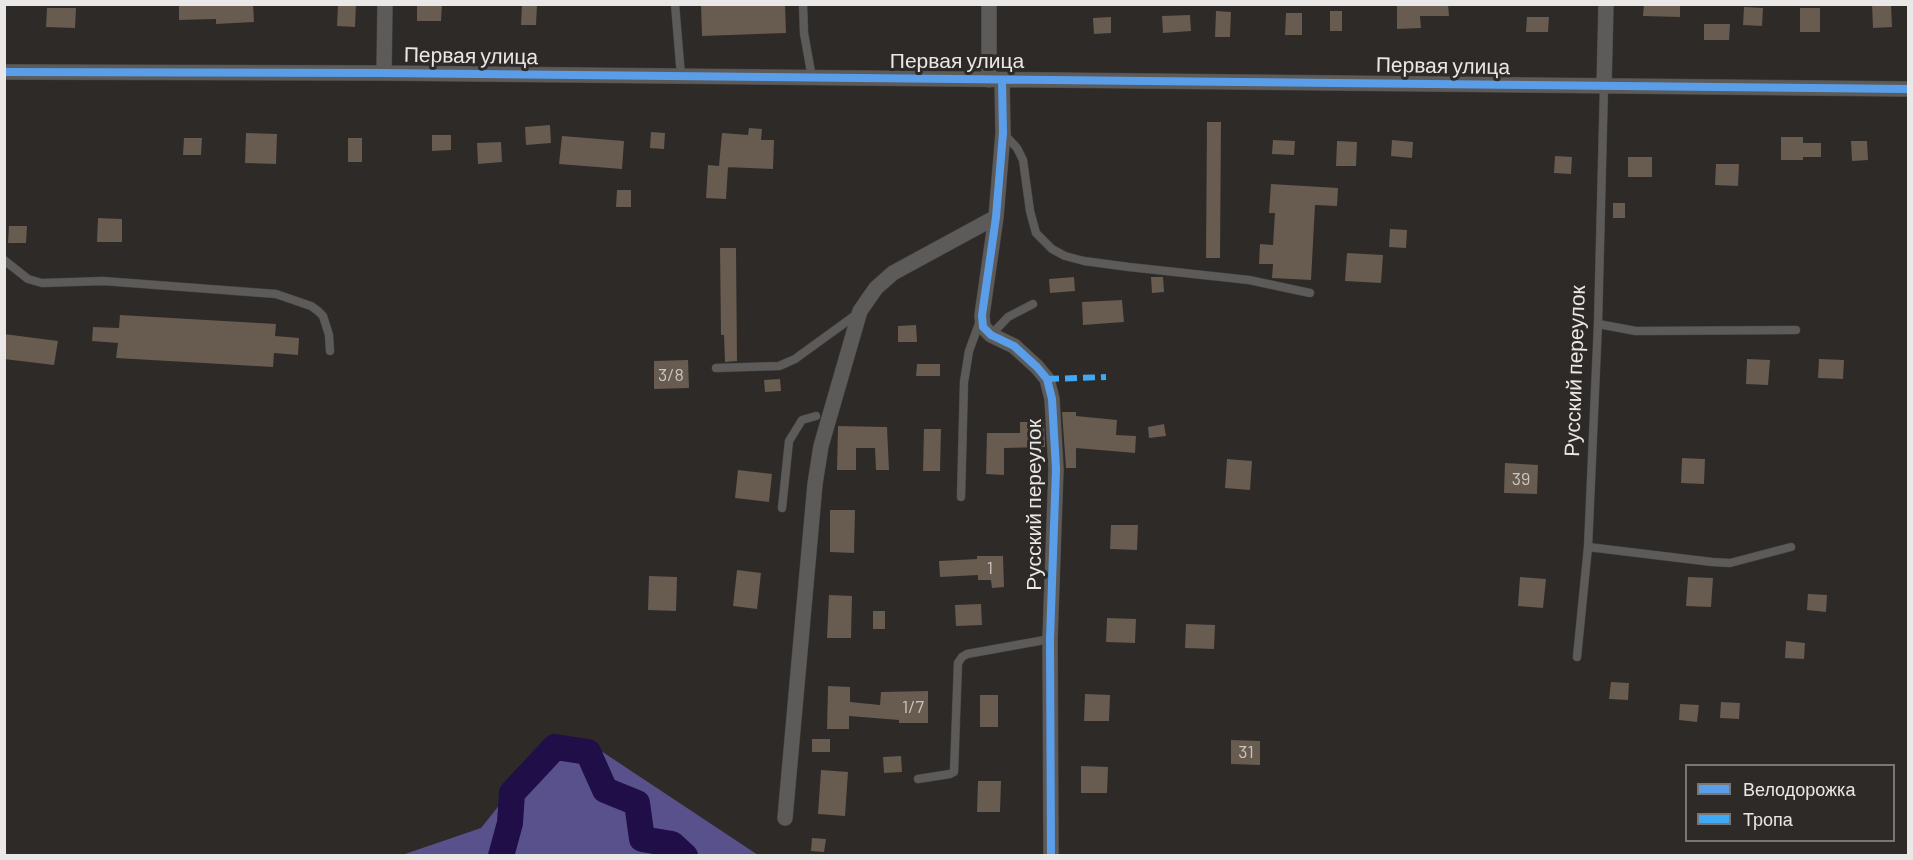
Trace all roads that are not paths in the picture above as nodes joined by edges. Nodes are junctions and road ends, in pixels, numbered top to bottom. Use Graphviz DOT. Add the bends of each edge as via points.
graph roads {
  1 [pos="385,4"];
  2 [pos="675,4"];
  3 [pos="803,4"];
  4 [pos="989,4"];
  5 [pos="1606,4"];
  6 [pos="4,72"];
  7 [pos="384,73"];
  8 [pos="681,76"];
  9 [pos="813,78"];
  10 [pos="995,80"];
  11 [pos="1604,86"];
  12 [pos="1908,89"];
  13 [pos="1004,133"];
  14 [pos="996,217"];
  15 [pos="4,260"];
  16 [pos="1310,293"];
  17 [pos="1032,304"];
  18 [pos="860,311"];
  19 [pos="982,315"];
  20 [pos="1598,324"];
  21 [pos="1796,330"];
  22 [pos="991,335"];
  23 [pos="330,351"];
  24 [pos="716,368"];
  25 [pos="816,416"];
  26 [pos="961,497"];
  27 [pos="782,507"];
  28 [pos="1588,547"];
  29 [pos="1791,547"];
  30 [pos="1050,639"];
  31 [pos="1577,657"];
  32 [pos="918,779"];
  33 [pos="785,818"];
  34 [pos="1051,855"];
  1 -- 7 [label="street"];
  2 -- 8 [label="lane"];
  3 -- 9 [label="lane"];
  4 -- 10 [label="street"];
  5 -- 11 [label="street"];
  6 -- 7 [label="street, Первая улица"];
  7 -- 8 [label="street, Первая улица"];
  8 -- 9 [label="street, Первая улица"];
  9 -- 10 [label="street, Первая улица"];
  10 -- 11 [label="street, Первая улица"];
  10 -- 13 [label="street"];
  11 -- 12 [label="street, Первая улица"];
  11 -- 20 [label="lane, Русский переулок"];
  13 -- 14 [label="street"];
  13 -- 16 [label="lane" via="1023,160 1036,232 1065,256 1249,280"];
  14 -- 18 [label="street" via="893,273 876,288"];
  14 -- 19 [label="street"];
  15 -- 23 [label="lane" via="28,279 42,283 104,281 276,294 311,306 323,316"];
  17 -- 22 [label="lane" via="1008,317"];
  18 -- 24 [label="lane" via="795,359 779,366"];
  18 -- 33 [label="street" via="821,446 815,484"];
  19 -- 22 [label="street" via="983,327"];
  19 -- 26 [label="lane" via="969,351 964,382"];
  20 -- 21 [label="lane" via="1636,331"];
  20 -- 28 [label="lane, Русский переулок"];
  22 -- 30 [label="street, Русский переулок" via="1014,346 1037,367 1047,379 1052,399 1056,469"];
  25 -- 27 [label="lane" via="802,420 789,441"];
  28 -- 29 [label="lane" via="1730,563"];
  28 -- 31 [label="lane, Русский переулок"];
  30 -- 32 [label="lane" via="962,657 958,663 954,772"];
  30 -- 34 [label="street, Русский переулок"];
}
